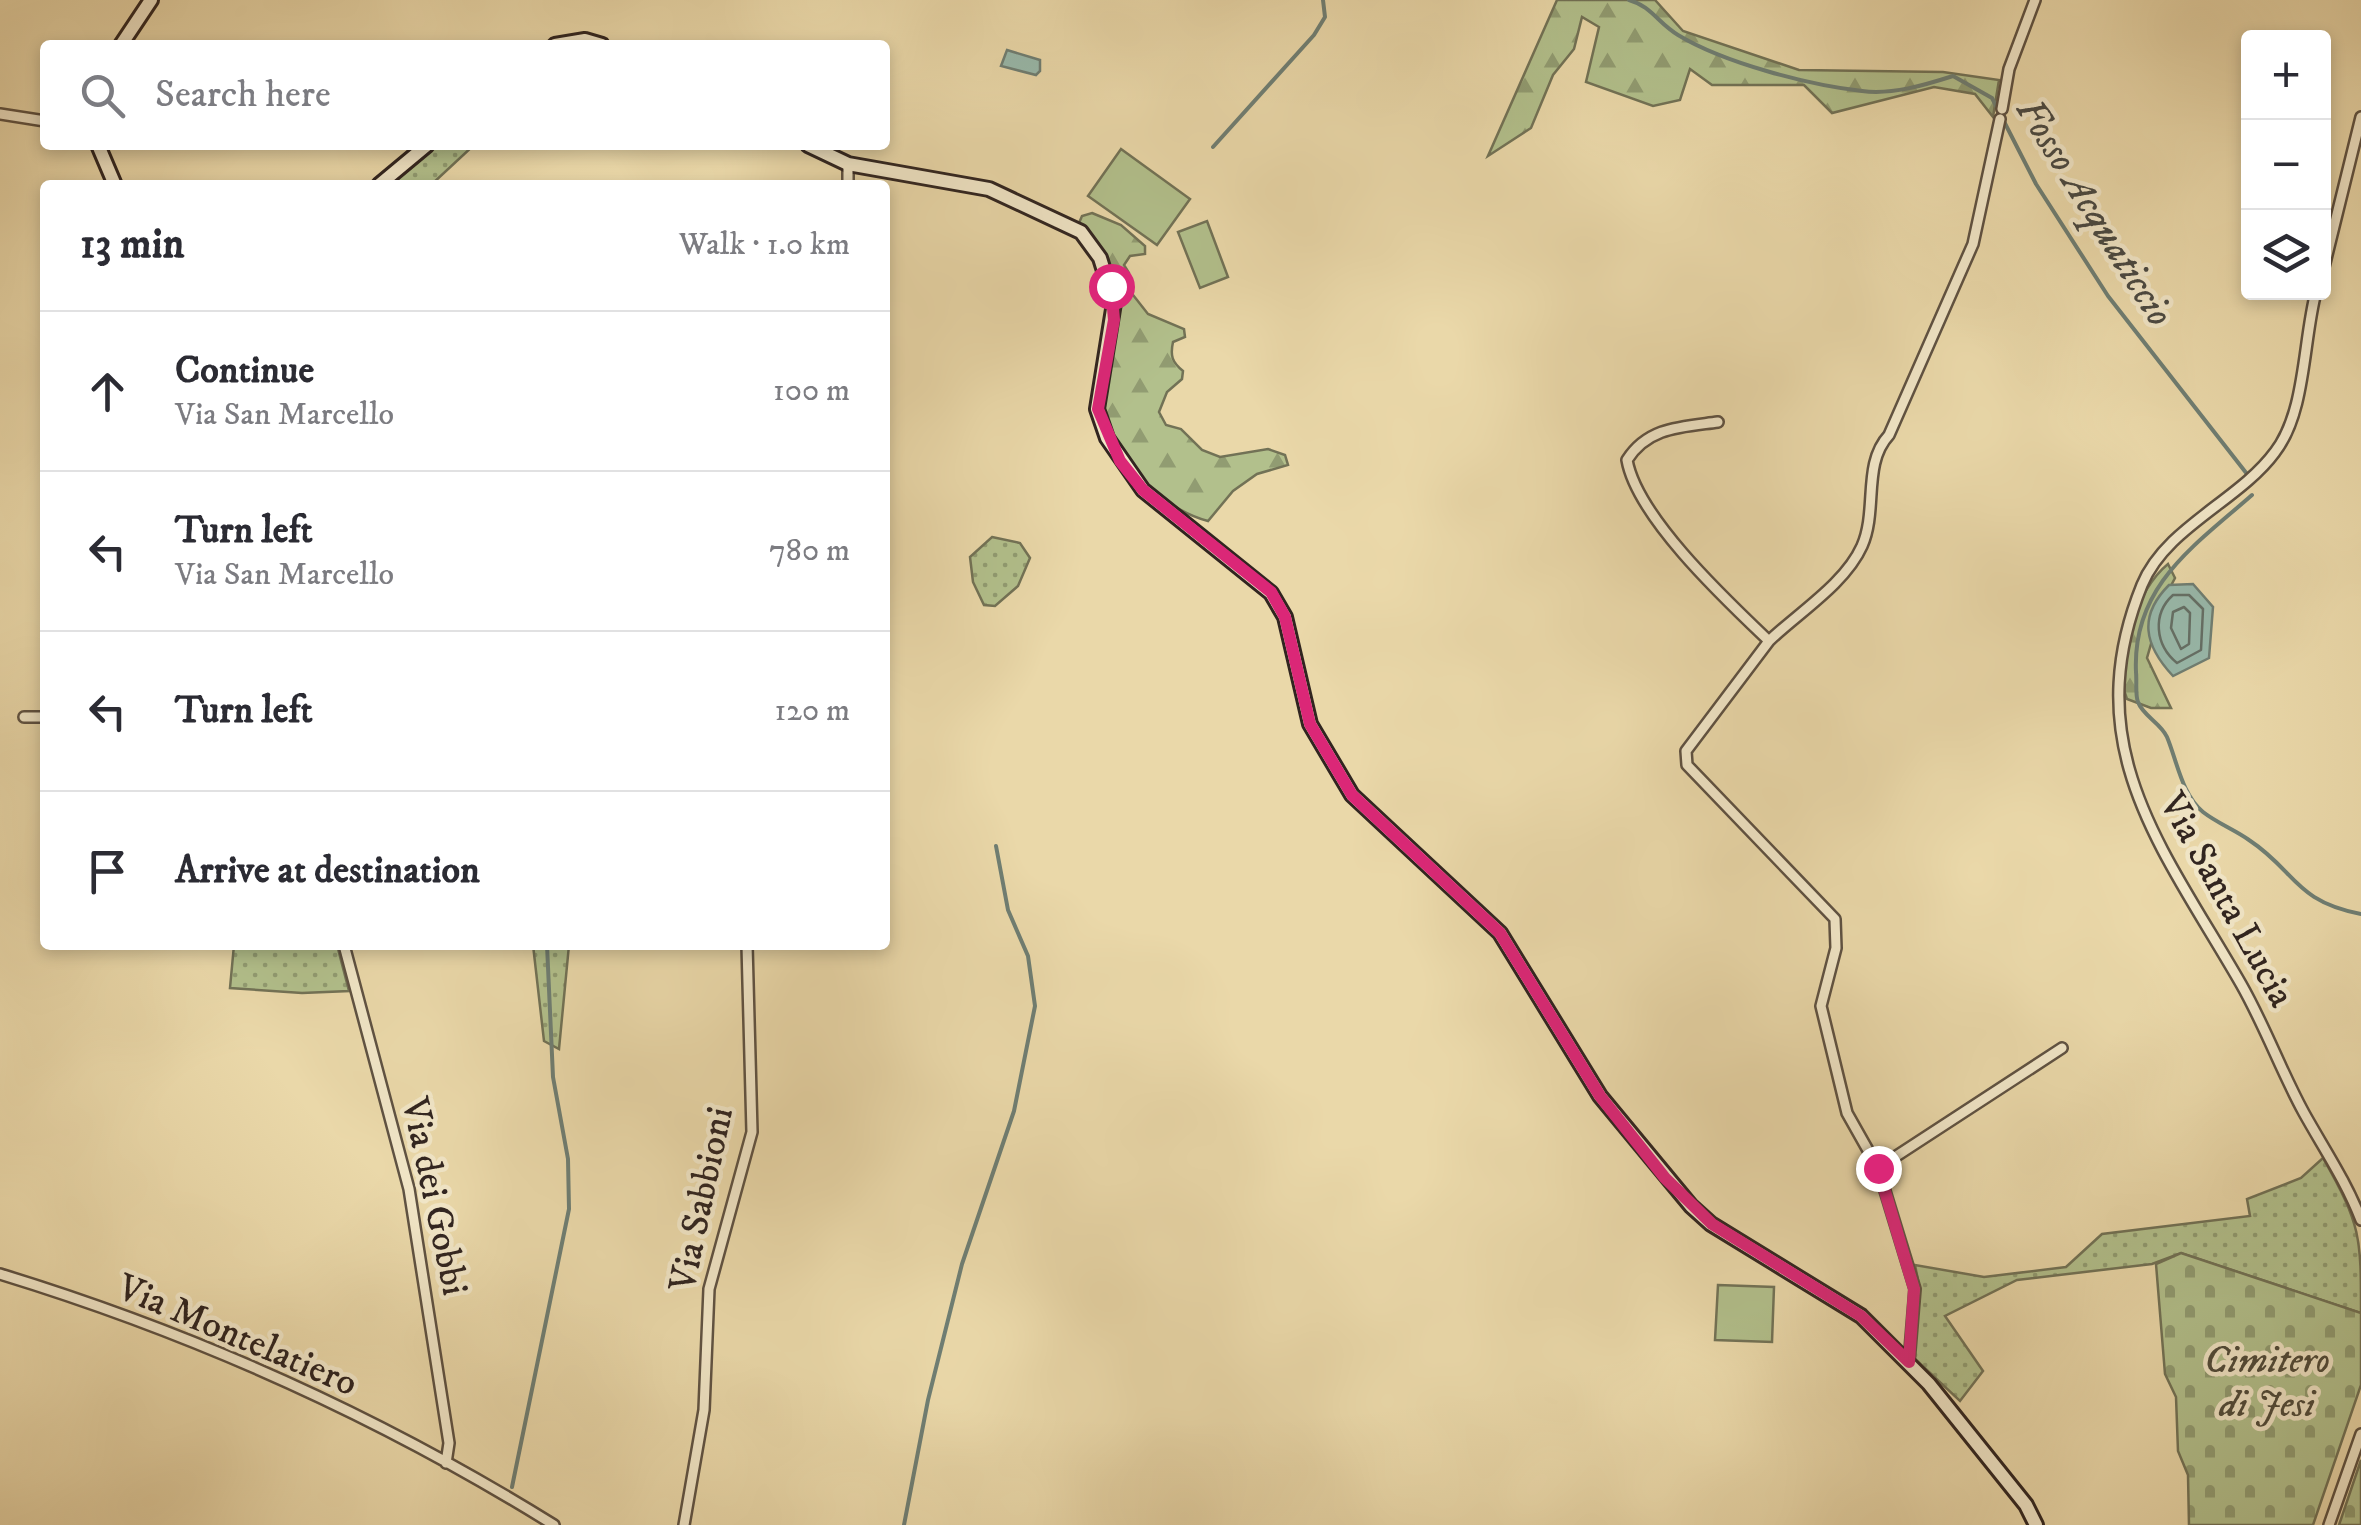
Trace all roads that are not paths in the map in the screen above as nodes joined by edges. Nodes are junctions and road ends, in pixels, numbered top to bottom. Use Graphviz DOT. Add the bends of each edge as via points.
graph roads {
  1 [pos="151,0"];
  2 [pos="2035,0"];
  3 [pos="124,40"];
  4 [pos="0,114"];
  5 [pos="2361,117"];
  6 [pos="40,120"];
  7 [pos="100,150"];
  8 [pos="421,150"];
  9 [pos="819,150"];
  10 [pos="848,164"];
  11 [pos="113,180"];
  12 [pos="385,180"];
  13 [pos="848,180"];
  14 [pos="2331,239"];
  15 [pos="2314,300"];
  16 [pos="1718,422"];
  17 [pos="1769,641"];
  18 [pos="24,717"];
  19 [pos="40,717"];
  20 [pos="345,950"];
  21 [pos="748,950"];
  22 [pos="2062,1048"];
  23 [pos="1878,1168"];
  24 [pos="2361,1220"];
  25 [pos="0,1274"];
  26 [pos="1909,1362"];
  27 [pos="2361,1434"];
  28 [pos="446,1463"];
  29 [pos="554,1525"];
  30 [pos="684,1525"];
  31 [pos="2036,1525"];
  32 [pos="2329,1525"];
  1 -- 3 [label="main road"];
  2 -- 17 [label="street" via="2009,69 1972,244 1889,434 1877,447 1871,522 1861,550"];
  4 -- 6 [label="street"];
  5 -- 14 [label="street"];
  7 -- 11 [label="main road"];
  8 -- 12 [label="main road"];
  9 -- 10 [label="main road"];
  10 -- 13 [label="street"];
  10 -- 26 [label="main road" via="990,189 1081,232 1111,286 1114,320 1098,409 1120,461 1143,490 1271,592 1285,617 1310,724 1352,795 1500,933 1600,1096 1665,1178 1712,1224 1861,1316"];
  15 -- 24 [label="street, Via Santa Lucia" via="2290,428 2254,478 2174,543 2144,580 2122,660 2119,699 2131,780 2155,842 2256,1012"];
  16 -- 17 [label="street" via="1664,430 1638,442 1626,460 1630,479 1690,562"];
  17 -- 23 [label="street" via="1686,751 1687,765 1835,919 1836,948 1822,1006 1846,1113"];
  18 -- 19 [label="street"];
  20 -- 28 [label="street, Via dei Gobbi" via="418,1234 449,1443"];
  21 -- 30 [label="street, Via Sabbioni" via="754,1112 709,1288 704,1410"];
  22 -- 23 [label="street"];
  23 -- 26 [label="street" via="1914,1289"];
  25 -- 28 [label="street, Via Montelatiero" via="184,1338 313,1394"];
  26 -- 31 [label="main road"];
  27 -- 32 [label="street"];
  28 -- 29 [label="street, Via Montelatiero"];
}
